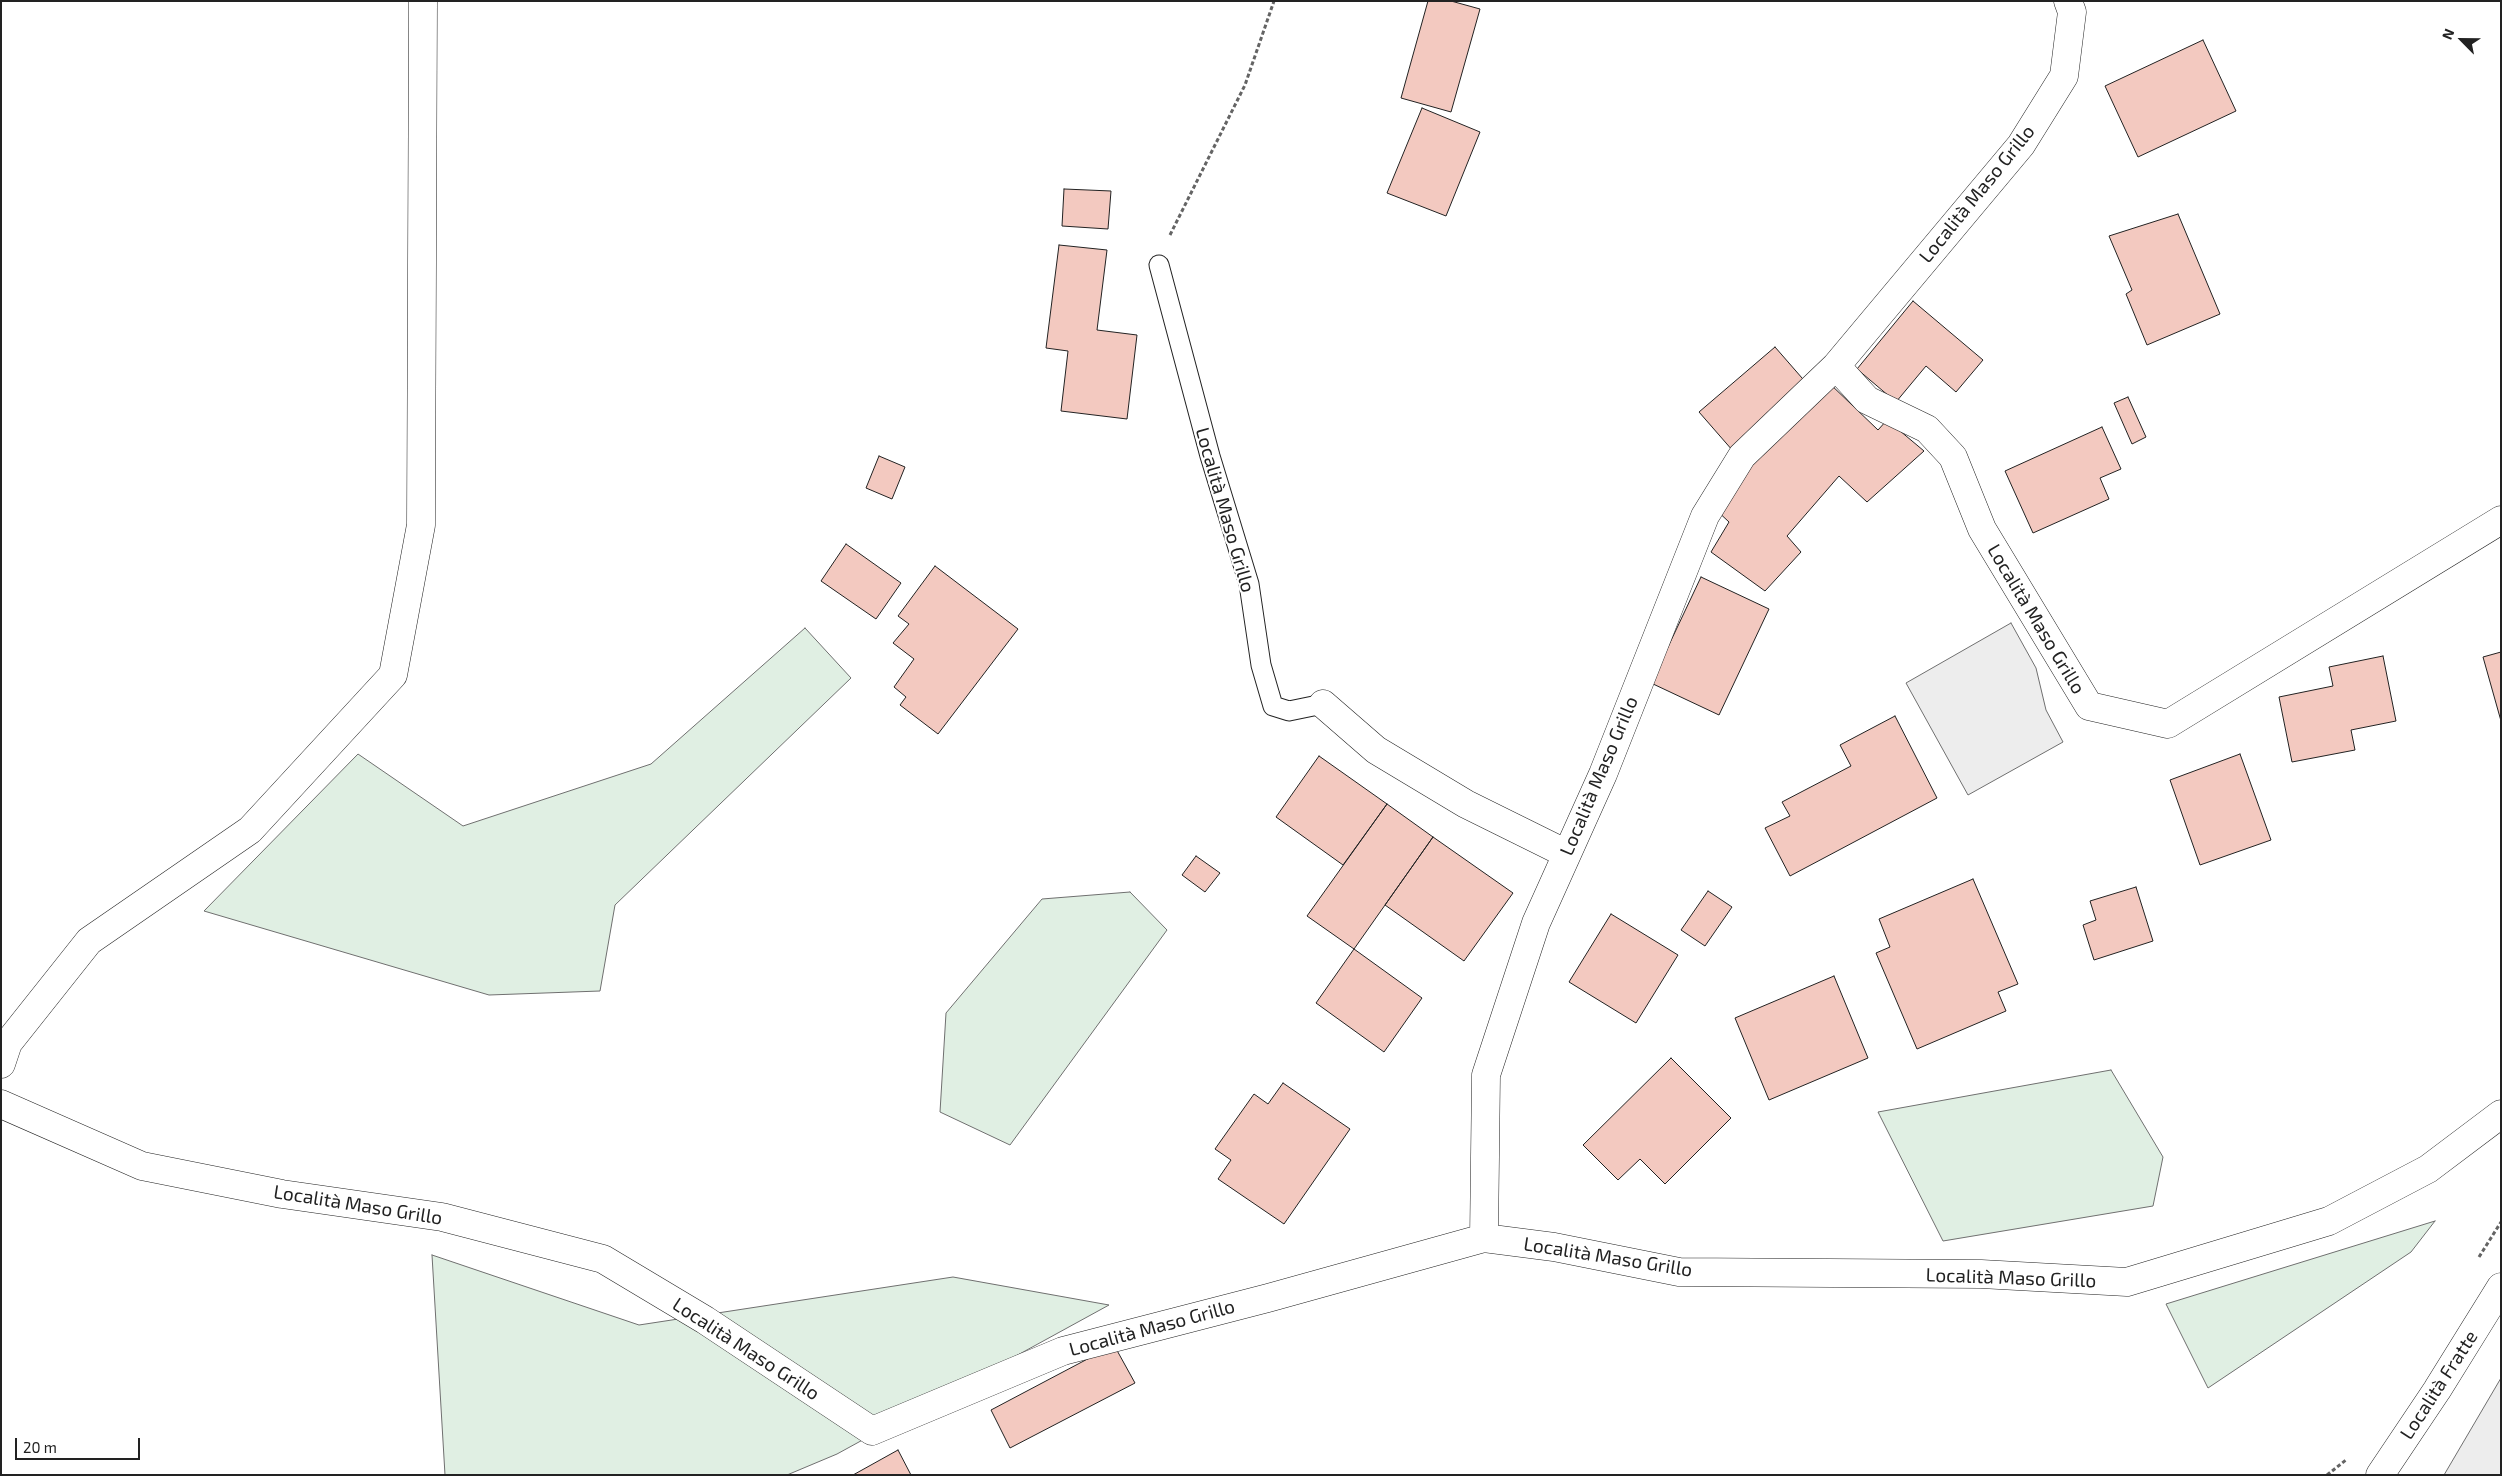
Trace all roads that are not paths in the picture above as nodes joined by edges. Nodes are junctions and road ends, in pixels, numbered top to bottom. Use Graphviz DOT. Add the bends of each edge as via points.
graph roads {
  1 [pos="423,1"];
  2 [pos="2068,1"];
  3 [pos="1159,264"];
  4 [pos="1836,366"];
  5 [pos="2501,520"];
  6 [pos="1323,704"];
  7 [pos="1567,854"];
  8 [pos="1,1064"];
  9 [pos="1,1104"];
  10 [pos="2501,1114"];
  11 [pos="1484,1238"];
  12 [pos="2499,1291"];
  13 [pos="2380,1475"];
  1 -- 8 [label="street" via="421,525 393,675 250,830 89,941 8,1043"];
  2 -- 4 [label="street, Località Maso Grillo" via="2072,12 2064,76 2021,145"];
  3 -- 6 [label="lane, Località Maso Grillo" via="1210,456 1249,584 1261,666 1273,706 1289,711"];
  4 -- 5 [label="street, Località Maso Grillo" via="1867,400 1927,429 1953,457 1982,529 2089,706 2168,724"];
  4 -- 7 [label="street, Località Maso Grillo" via="1742,456 1705,516 1603,774"];
  6 -- 7 [label="street" via="1376,750 1466,804"];
  7 -- 11 [label="street, Località Maso Grillo" via="1536,923 1486,1075"];
  9 -- 11 [label="street, Località Maso Grillo" via="142,1166 282,1194 442,1217 604,1259 705,1320 872,1431 1063,1351"];
  10 -- 11 [label="street, Località Maso Grillo" via="2428,1169 2330,1221 2127,1282 1981,1274 1679,1272 1554,1247"];
  12 -- 13 [label="street, Località Fratte"];
}
